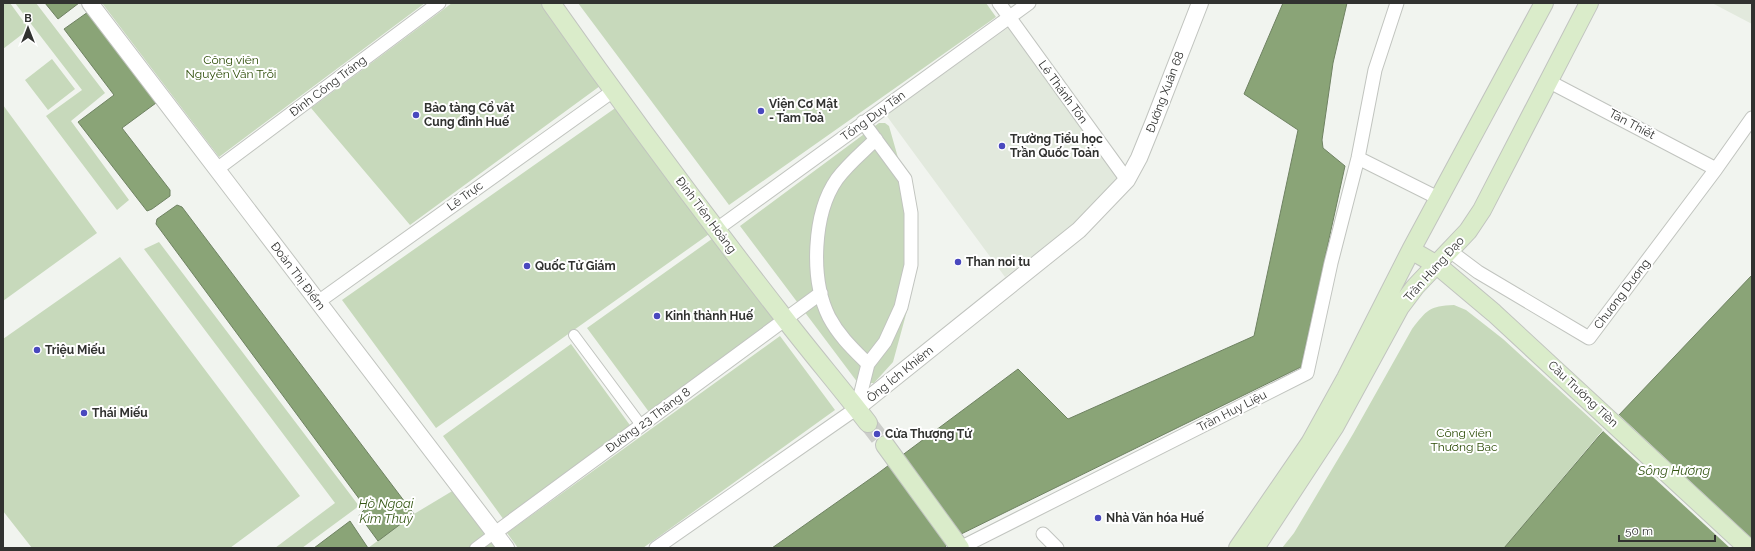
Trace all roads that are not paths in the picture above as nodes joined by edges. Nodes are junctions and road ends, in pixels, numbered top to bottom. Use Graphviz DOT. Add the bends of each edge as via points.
graph roads {
  1 [pos="90,3"];
  2 [pos="439,3"];
  3 [pos="551,3"];
  4 [pos="999,3"];
  5 [pos="1029,3"];
  6 [pos="1200,3"];
  7 [pos="1397,3"];
  8 [pos="1544,3"];
  9 [pos="1589,3"];
  10 [pos="1010,18"];
  11 [pos="1548,81"];
  12 [pos="613,91"];
  13 [pos="1752,118"];
  14 [pos="863,122"];
  15 [pos="876,139"];
  16 [pos="1358,158"];
  17 [pos="217,169"];
  18 [pos="1716,169"];
  19 [pos="1127,180"];
  20 [pos="1440,199"];
  21 [pos="716,229"];
  22 [pos="1411,250"];
  23 [pos="1450,251"];
  24 [pos="1436,265"];
  25 [pos="821,293"];
  26 [pos="318,302"];
  27 [pos="785,319"];
  28 [pos="574,335"];
  29 [pos="868,364"];
  30 [pos="857,408"];
  31 [pos="868,423"];
  32 [pos="641,425"];
  33 [pos="885,445"];
  34 [pos="495,533"];
  35 [pos="1043,534"];
  36 [pos="958,545"];
  37 [pos="475,548"];
  38 [pos="506,548"];
  39 [pos="656,548"];
  40 [pos="1057,548"];
  41 [pos="1238,548"];
  42 [pos="1255,548"];
  43 [pos="1748,548"];
  1 -- 17 [label="street, Đoàn Thị Điểm"];
  2 -- 17 [label="street, Đinh Công Tráng"];
  3 -- 12 [label="main road, Đinh Tiên Hoàng"];
  4 -- 10 [label="street, Lê Thánh Tôn"];
  5 -- 10 [label="street, Tống Duy Tân"];
  6 -- 19 [label="street, Đường Xuân 68" via="1139,158"];
  7 -- 16 [label="street, Trần Huy Liệu" via="1375,70"];
  8 -- 20 [label="main road, Trần Hưng Đạo"];
  9 -- 11 [label="main road, Trần Hưng Đạo"];
  10 -- 14 [label="street, Tống Duy Tân"];
  10 -- 19 [label="street, Lê Thánh Tôn"];
  11 -- 18 [label="street, Tân Thiết"];
  11 -- 23 [label="main road, Trần Hưng Đạo" via="1482,210"];
  12 -- 21 [label="main road, Đinh Tiên Hoàng"];
  12 -- 26 [label="street, Lê Trực"];
  13 -- 18 [label="street, Chương Dương"];
  14 -- 15 [label="street"];
  14 -- 21 [label="street, Tống Duy Tân"];
  15 -- 25 [label="street" via="845,168 827,196 816,255"];
  15 -- 29 [label="street" via="905,179 911,213 911,265 901,307 885,342"];
  16 -- 20 [label="street"];
  16 -- 36 [label="street, Trần Huy Liệu" via="1331,263 1307,373"];
  17 -- 26 [label="street, Đoàn Thị Điểm"];
  18 -- 23 [label="street, Chương Dương" via="1589,338 1478,272"];
  19 -- 30 [label="street, Ông Ích Khiêm" via="1079,230"];
  20 -- 22 [label="main road, Trần Hưng Đạo"];
  21 -- 27 [label="main road, Đinh Tiên Hoàng"];
  22 -- 24 [label="main road, Cầu Trường Tiền"];
  22 -- 41 [label="main road, Trần Hưng Đạo" via="1310,443"];
  23 -- 24 [label="main road, Trần Hưng Đạo"];
  24 -- 42 [label="main road, Trần Hưng Đạo" via="1400,306 1335,426"];
  24 -- 43 [label="main road, Cầu Trường Tiền" via="1547,360"];
  25 -- 27 [label="street, Đường 23 Tháng 8"];
  25 -- 29 [label="street" via="829,316 839,333"];
  26 -- 34 [label="street, Đoàn Thị Điểm"];
  27 -- 30 [label="main road, Đinh Tiên Hoàng"];
  27 -- 32 [label="street, Đường 23 Tháng 8"];
  28 -- 32 [label="street"];
  29 -- 30 [label="street"];
  30 -- 31 [label="main road, Đinh Tiên Hoàng"];
  30 -- 39 [label="street, Ông Ích Khiêm"];
  32 -- 34 [label="street, Đường 23 Tháng 8"];
  33 -- 36 [label="main road"];
  34 -- 37 [label="street, Đường 23 Tháng 8"];
  34 -- 38 [label="street, Đoàn Thị Điểm"];
  35 -- 40 [label="street"];
}
